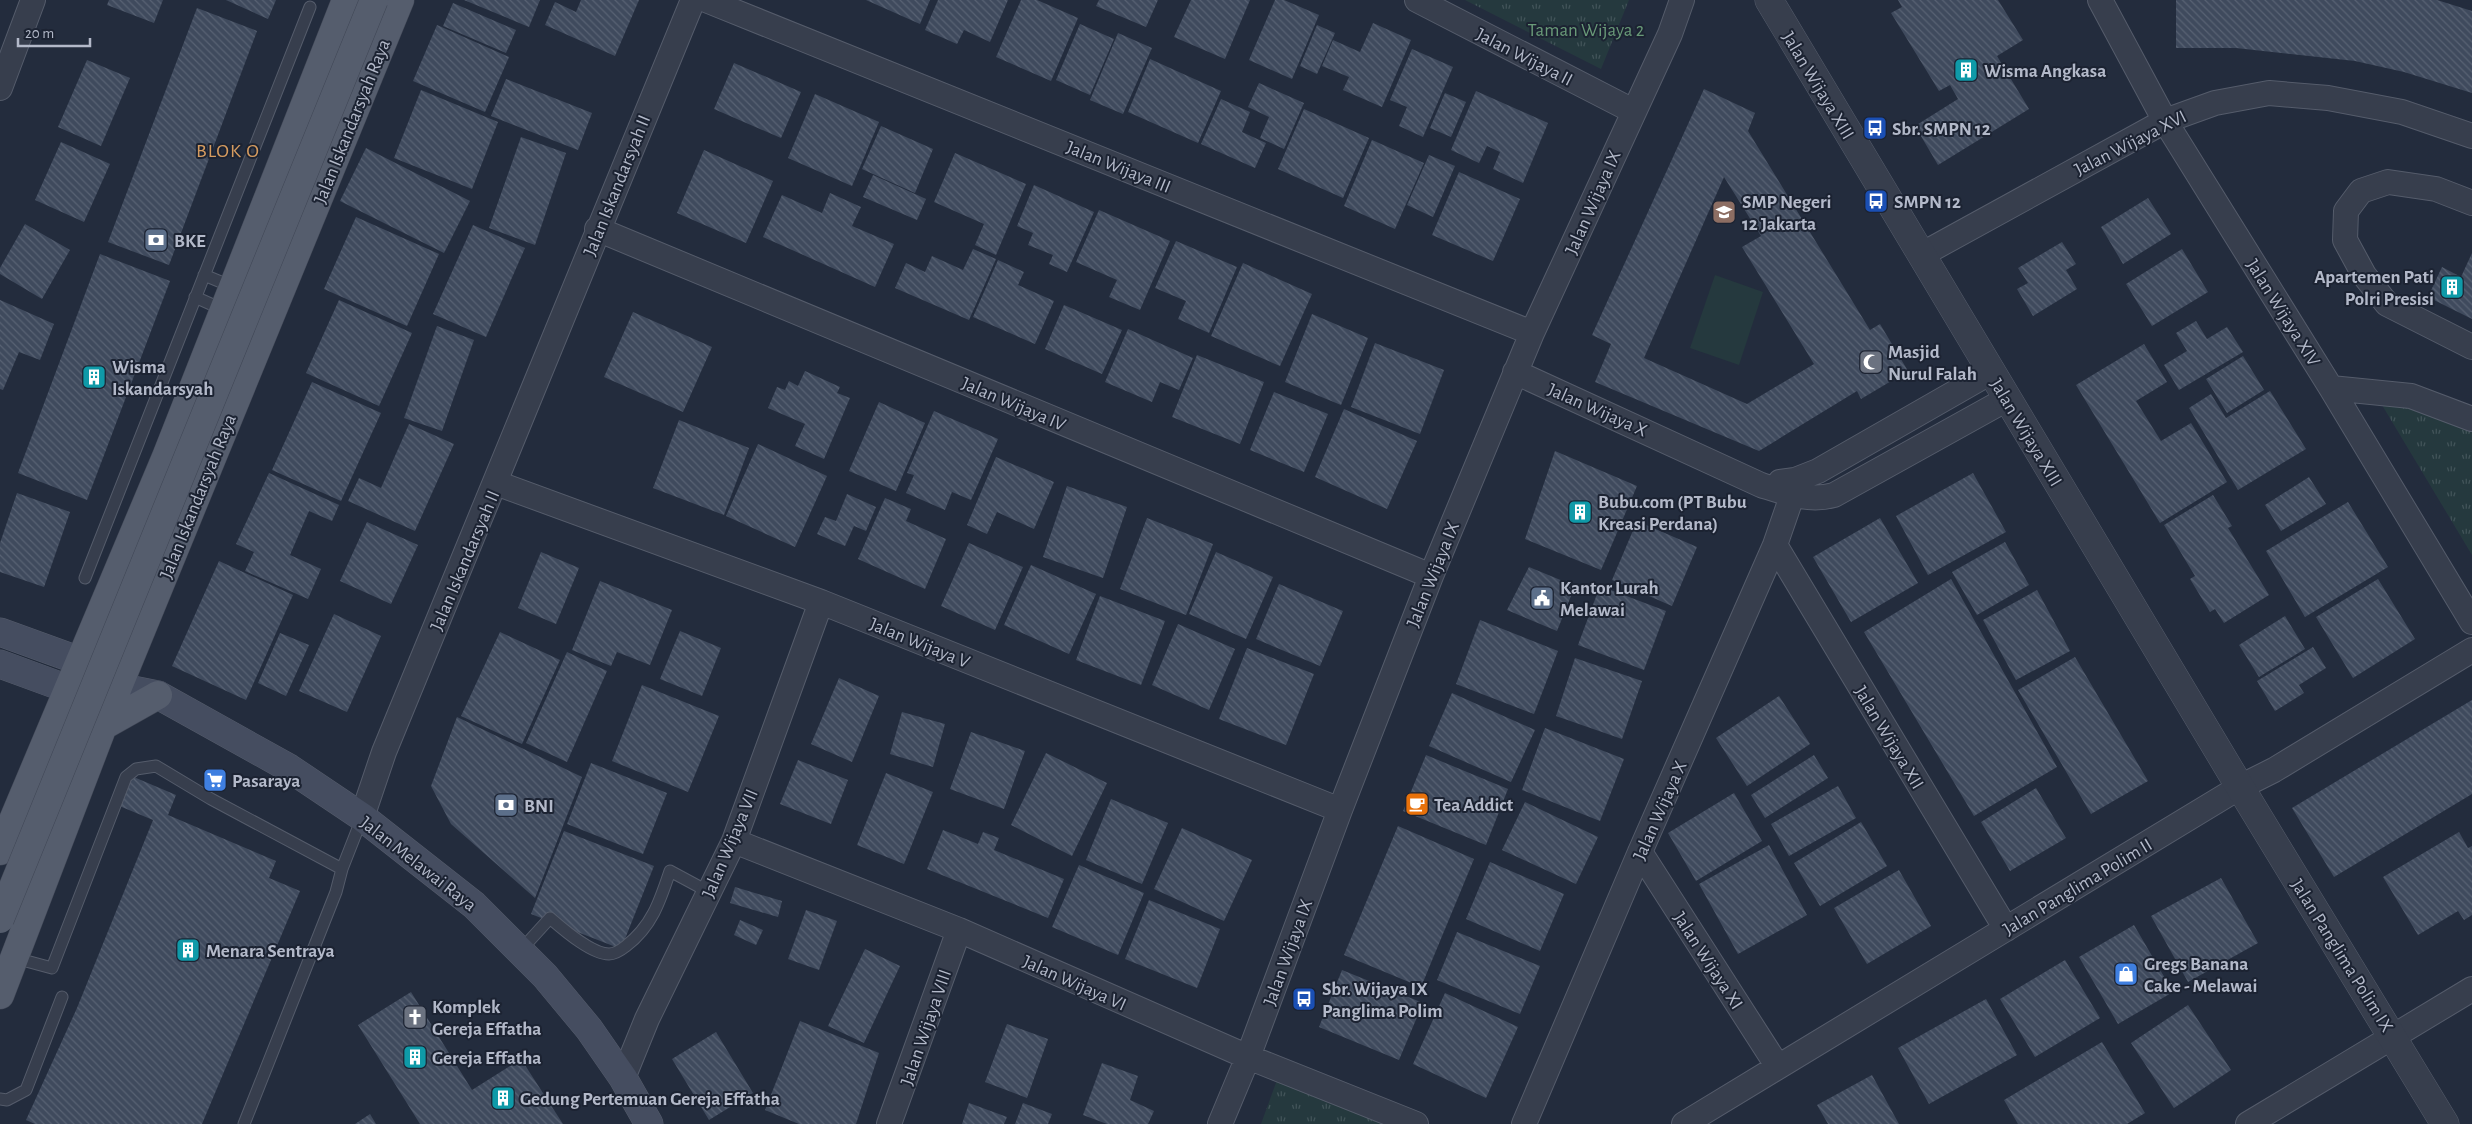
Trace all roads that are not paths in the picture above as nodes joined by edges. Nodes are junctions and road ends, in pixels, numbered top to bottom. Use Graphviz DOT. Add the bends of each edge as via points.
graph roads {
  1 [pos="33,0"];
  2 [pos="346,0"];
  3 [pos="374,0"];
  4 [pos="400,0"];
  5 [pos="693,0"];
  6 [pos="706,0"];
  7 [pos="1418,0"];
  8 [pos="1682,0"];
  9 [pos="1696,0"];
  10 [pos="1769,0"];
  11 [pos="2100,0"];
  12 [pos="310,7"];
  13 [pos="1670,34"];
  14 [pos="0,88"];
  15 [pos="1633,111"];
  16 [pos="2165,120"];
  17 [pos="2472,136"];
  18 [pos="2472,203"];
  19 [pos="597,229"];
  20 [pos="1921,256"];
  21 [pos="204,275"];
  22 [pos="195,297"];
  23 [pos="229,298"];
  24 [pos="1532,333"];
  25 [pos="2472,347"];
  26 [pos="1516,372"];
  27 [pos="1991,372"];
  28 [pos="2331,388"];
  29 [pos="2007,399"];
  30 [pos="2472,419"];
  31 [pos="496,483"];
  32 [pos="1794,488"];
  33 [pos="1775,546"];
  34 [pos="1431,576"];
  35 [pos="85,578"];
  36 [pos="822,602"];
  37 [pos="2472,622"];
  38 [pos="0,632"];
  39 [pos="2472,650"];
  40 [pos="80,660"];
  41 [pos="0,664"];
  42 [pos="122,679"];
  43 [pos="68,689"];
  44 [pos="158,696"];
  45 [pos="103,726"];
  46 [pos="2240,787"];
  47 [pos="1340,810"];
  48 [pos="362,817"];
  49 [pos="734,841"];
  50 [pos="0,851"];
  51 [pos="1640,852"];
  52 [pos="342,869"];
  53 [pos="709,892"];
  54 [pos="0,919"];
  55 [pos="2006,929"];
  56 [pos="959,930"];
  57 [pos="520,951"];
  58 [pos="15,958"];
  59 [pos="2472,989"];
  60 [pos="0,994"];
  61 [pos="62,997"];
  62 [pos="2393,1037"];
  63 [pos="1248,1057"];
  64 [pos="1778,1067"];
  65 [pos="623,1078"];
  66 [pos="0,1099"];
  67 [pos="244,1124"];
  68 [pos="649,1124"];
  69 [pos="889,1124"];
  70 [pos="1220,1124"];
  71 [pos="1416,1124"];
  72 [pos="1524,1124"];
  73 [pos="1684,1124"];
  74 [pos="2248,1124"];
  75 [pos="2445,1124"];
  1 -- 14 [label="street"];
  2 -- 23 [label="main road"];
  3 -- 54 [label="main road, bridge"];
  4 -- 42 [label="main road, Jalan Iskandarsyah Raya"];
  5 -- 19 [label="street, Jalan Iskandarsyah II"];
  6 -- 24 [label="street, Jalan Wijaya III"];
  7 -- 15 [label="street, Jalan Wijaya II"];
  8 -- 13 [label="street, Jalan Wijaya IX"];
  9 -- 13 [label="street, Jalan Wijaya IX"];
  10 -- 20 [label="street, Jalan Wijaya XIII"];
  11 -- 16 [label="street, Jalan Wijaya XIV"];
  12 -- 21 [label="lane"];
  13 -- 15 [label="street, Jalan Wijaya IX"];
  15 -- 24 [label="street, Jalan Wijaya IX"];
  16 -- 17 [label="street, Jalan Wijaya XVI" via="2215,103 2270,92 2328,98 2402,112"];
  16 -- 20 [label="street, Jalan Wijaya XVI"];
  16 -- 28 [label="street, Jalan Wijaya XIV"];
  18 -- 25 [label="street" via="2436,188 2388,182 2361,191 2346,211 2346,240 2364,275 2387,304"];
  19 -- 31 [label="street, Jalan Iskandarsyah II"];
  19 -- 34 [label="street, Jalan Wijaya IV"];
  20 -- 27 [label="street, Jalan Wijaya XIII"];
  21 -- 22 [label="lane"];
  21 -- 23 [label="lane"];
  22 -- 23 [label="lane"];
  22 -- 35 [label="lane"];
  23 -- 40 [label="main road"];
  24 -- 26 [label="street, Jalan Wijaya IX"];
  26 -- 32 [label="street, Jalan Wijaya X" via="1761,485"];
  26 -- 34 [label="street, Jalan Wijaya IX"];
  27 -- 29 [label="street, Jalan Wijaya XIII"];
  27 -- 32 [label="street, Jalan Wijaya X"];
  28 -- 30 [label="street" via="2411,396"];
  28 -- 37 [label="street, Jalan Wijaya XIV"];
  29 -- 32 [label="street, Jalan Wijaya X" via="1834,495 1821,499"];
  29 -- 46 [label="street, Jalan Wijaya XIII"];
  31 -- 36 [label="street, Jalan Wijaya V"];
  31 -- 48 [label="street, Jalan Iskandarsyah II" via="384,752"];
  32 -- 33 [label="street, Jalan Wijaya X"];
  33 -- 51 [label="street, Jalan Wijaya X"];
  33 -- 55 [label="street, Jalan Wijaya XII"];
  34 -- 47 [label="street, Jalan Wijaya IX"];
  36 -- 47 [label="street, Jalan Wijaya V"];
  36 -- 49 [label="street, Jalan Wijaya VII"];
  38 -- 40 [label="main road"];
  39 -- 46 [label="street, Jalan Panglima Polim II" via="2274,770"];
  40 -- 42 [label="main road"];
  40 -- 43 [label="main road"];
  41 -- 43 [label="main road"];
  42 -- 43 [label="main road"];
  42 -- 44 [label="main road, Jalan Melawai Raya"];
  42 -- 45 [label="main road, Jalan Iskandarsyah Raya"];
  43 -- 50 [label="main road"];
  44 -- 45 [label="main road"];
  44 -- 48 [label="main road, Jalan Melawai Raya" via="289,768"];
  45 -- 58 [label="main road, Jalan Iskandarsyah Raya"];
  46 -- 55 [label="street, Jalan Panglima Polim II"];
  46 -- 62 [label="street, Jalan Panglima Polim IX"];
  47 -- 63 [label="street, Jalan Wijaya IX"];
  48 -- 52 [label="lane, Jalan Iskandarsyah II"];
  48 -- 57 [label="main road, Jalan Melawai Raya" via="474,905"];
  49 -- 53 [label="street, Jalan Wijaya VII"];
  49 -- 56 [label="street, Jalan Wijaya VI"];
  51 -- 64 [label="street, Jalan Wijaya XI"];
  51 -- 72 [label="street, Jalan Wijaya X"];
  52 -- 58 [label="lane" via="156,766 136,768 126,777 52,968"];
  52 -- 67 [label="lane, Jalan Iskandarsyah II" via="336,892"];
  53 -- 57 [label="lane" via="670,870 661,898 645,928 619,952 608,954 590,947 550,918"];
  53 -- 65 [label="street, Jalan Wijaya VII" via="646,1019"];
  55 -- 64 [label="street, Jalan Panglima Polim II"];
  56 -- 63 [label="street, Jalan Wijaya VI"];
  56 -- 69 [label="street, Jalan Wijaya VIII"];
  57 -- 65 [label="main road, Jalan Melawai Raya" via="589,1029"];
  58 -- 60 [label="main road, Jalan Iskandarsyah Raya"];
  59 -- 62 [label="street"];
  61 -- 66 [label="lane" via="26,1090 7,1100"];
  62 -- 74 [label="street"];
  62 -- 75 [label="street, Jalan Panglima Polim IX"];
  63 -- 70 [label="street, Jalan Wijaya IX"];
  63 -- 71 [label="street, Jalan Wijaya VI"];
  64 -- 73 [label="street, Jalan Panglima Polim II"];
  65 -- 68 [label="main road, Jalan Melawai Raya"];
}
